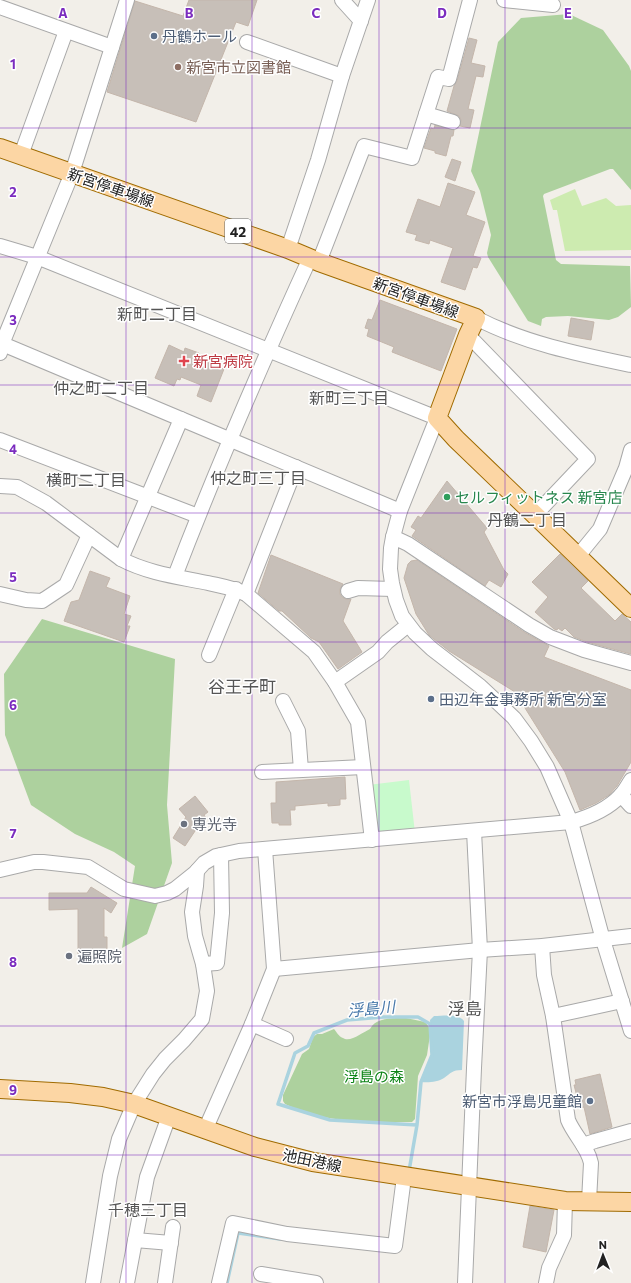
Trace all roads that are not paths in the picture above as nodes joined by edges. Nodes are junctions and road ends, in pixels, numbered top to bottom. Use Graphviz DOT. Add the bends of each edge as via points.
graph roads {
  1 [pos="127,0"];
  2 [pos="342,0"];
  3 [pos="368,0"];
  4 [pos="470,0"];
  5 [pos="504,0"];
  6 [pos="554,5"];
  7 [pos="0,8"];
  8 [pos="361,21"];
  9 [pos="66,31"];
  10 [pos="246,42"];
  11 [pos="112,47"];
  12 [pos="342,76"];
  13 [pos="426,114"];
  14 [pos="453,122"];
  15 [pos="0,148"];
  16 [pos="21,155"];
  17 [pos="72,173"];
  18 [pos="0,246"];
  19 [pos="288,249"];
  20 [pos="37,257"];
  21 [pos="314,260"];
  22 [pos="476,318"];
  23 [pos="468,335"];
  24 [pos="1,347"];
  25 [pos="268,349"];
  26 [pos="631,365"];
  27 [pos="437,418"];
  28 [pos="181,419"];
  29 [pos="0,440"];
  30 [pos="230,440"];
  31 [pos="631,450"];
  32 [pos="296,467"];
  33 [pos="0,486"];
  34 [pos="148,496"];
  35 [pos="400,511"];
  36 [pos="535,514"];
  37 [pos="198,516"];
  38 [pos="89,535"];
  39 [pos="393,537"];
  40 [pos="578,556"];
  41 [pos="121,559"];
  42 [pos="175,576"];
  43 [pos="393,589"];
  44 [pos="241,591"];
  45 [pos="348,591"];
  46 [pos="0,594"];
  47 [pos="631,608"];
  48 [pos="408,625"];
  49 [pos="210,655"];
  50 [pos="631,663"];
  51 [pos="335,682"];
  52 [pos="283,701"];
  53 [pos="363,767"];
  54 [pos="301,770"];
  55 [pos="262,772"];
  56 [pos="631,780"];
  57 [pos="621,795"];
  58 [pos="631,806"];
  59 [pos="571,822"];
  60 [pos="474,831"];
  61 [pos="372,840"];
  62 [pos="265,850"];
  63 [pos="221,855"];
  64 [pos="0,870"];
  65 [pos="197,871"];
  66 [pos="631,936"];
  67 [pos="603,940"];
  68 [pos="542,946"];
  69 [pos="480,950"];
  70 [pos="203,964"];
  71 [pos="274,969"];
  72 [pos="622,1001"];
  73 [pos="553,1016"];
  74 [pos="252,1024"];
  75 [pos="631,1031"];
  76 [pos="286,1039"];
  77 [pos="0,1089"];
  78 [pos="134,1104"];
  79 [pos="169,1116"];
  80 [pos="205,1130"];
  81 [pos="631,1131"];
  82 [pos="583,1145"];
  83 [pos="404,1177"];
  84 [pos="469,1186"];
  85 [pos="565,1201"];
  86 [pos="589,1201"];
  87 [pos="631,1202"];
  88 [pos="174,1227"];
  89 [pos="135,1240"];
  90 [pos="171,1243"];
  91 [pos="261,1274"];
  92 [pos="93,1283"];
  93 [pos="127,1283"];
  94 [pos="164,1283"];
  95 [pos="219,1283"];
  96 [pos="316,1283"];
  97 [pos="465,1283"];
  98 [pos="546,1283"];
  1 -- 11 [label="street"];
  2 -- 8 [label="street"];
  3 -- 8 [label="street"];
  4 -- 13 [label="street" via="449,79 438,77"];
  5 -- 6 [label="street"];
  7 -- 9 [label="street"];
  8 -- 12 [label="street"];
  9 -- 11 [label="street"];
  9 -- 16 [label="street"];
  10 -- 12 [label="street"];
  11 -- 17 [label="street"];
  12 -- 19 [label="street" via="318,160"];
  13 -- 14 [label="street"];
  13 -- 21 [label="street" via="412,158 364,146"];
  15 -- 16 [label="main road, 新宮停車場線 / 42"];
  16 -- 17 [label="main road, 新宮停車場線 / 42"];
  17 -- 19 [label="main road, 新宮停車場線 / 42"];
  17 -- 20 [label="street"];
  18 -- 20 [label="street"];
  19 -- 21 [label="main road, 新宮停車場線 / 42"];
  20 -- 24 [label="street"];
  20 -- 25 [label="street"];
  21 -- 22 [label="main road, 新宮停車場線 / 42"];
  21 -- 25 [label="street"];
  22 -- 23 [label="main road, 新宮停車場線"];
  22 -- 26 [label="street" via="515,336"];
  23 -- 27 [label="main road, 新宮停車場線"];
  23 -- 36 [label="street" via="588,459"];
  24 -- 28 [label="street"];
  25 -- 27 [label="street"];
  25 -- 30 [label="street"];
  27 -- 35 [label="street"];
  27 -- 36 [label="main road"];
  28 -- 30 [label="street"];
  28 -- 34 [label="street"];
  29 -- 34 [label="street"];
  30 -- 32 [label="street"];
  30 -- 37 [label="street"];
  31 -- 40 [label="street" via="600,529"];
  32 -- 35 [label="street"];
  32 -- 44 [label="street"];
  33 -- 38 [label="street" via="23,490 46,503"];
  34 -- 37 [label="street"];
  34 -- 41 [label="street"];
  35 -- 39 [label="street"];
  36 -- 40 [label="main road"];
  37 -- 42 [label="street"];
  38 -- 41 [label="street"];
  38 -- 46 [label="street" via="66,586 42,601"];
  39 -- 43 [label="street" via="390,569"];
  39 -- 50 [label="street" via="408,544 550,637"];
  40 -- 47 [label="main road"];
  41 -- 42 [label="street" via="133,566"];
  42 -- 44 [label="street"];
  43 -- 45 [label="street" via="358,588"];
  43 -- 48 [label="street" via="402,616"];
  44 -- 49 [label="street"];
  44 -- 51 [label="street" via="314,652"];
  48 -- 51 [label="street" via="378,652"];
  48 -- 59 [label="street" via="432,649 480,686 514,718 547,767"];
  51 -- 53 [label="street" via="358,722"];
  52 -- 54 [label="street" via="298,731"];
  53 -- 54 [label="street"];
  53 -- 61 [label="street"];
  54 -- 55 [label="street"];
  56 -- 57 [label="street"];
  57 -- 58 [label="street"];
  57 -- 59 [label="street" via="590,817"];
  59 -- 60 [label="street"];
  59 -- 67 [label="street"];
  60 -- 61 [label="street"];
  60 -- 69 [label="street"];
  61 -- 62 [label="street"];
  62 -- 63 [label="street"];
  62 -- 71 [label="street"];
  63 -- 65 [label="street"];
  63 -- 70 [label="street" via="222,913 217,963"];
  64 -- 65 [label="street" via="34,862 88,867 124,889 155,896 175,889"];
  65 -- 70 [label="street" via="192,912 195,936"];
  66 -- 67 [label="street"];
  67 -- 68 [label="street"];
  67 -- 72 [label="street"];
  68 -- 69 [label="street"];
  68 -- 73 [label="street" via="544,975"];
  69 -- 71 [label="street"];
  69 -- 84 [label="street"];
  70 -- 78 [label="street" via="207,991 202,1019 165,1059"];
  71 -- 74 [label="street"];
  72 -- 73 [label="street"];
  72 -- 75 [label="street"];
  73 -- 82 [label="street" via="568,1120"];
  74 -- 76 [label="street"];
  74 -- 80 [label="street"];
  77 -- 78 [label="main road, 池田港線" via="96,1096"];
  78 -- 79 [label="main road, 池田港線"];
  78 -- 92 [label="street" via="119,1139 110,1176"];
  79 -- 80 [label="main road, 池田港線"];
  79 -- 89 [label="street" via="147,1177"];
  80 -- 83 [label="main road, 池田港線" via="255,1147 313,1162"];
  81 -- 82 [label="street"];
  82 -- 86 [label="street" via="591,1163"];
  83 -- 84 [label="main road, 池田港線"];
  83 -- 95 [label="street" via="395,1246 287,1234 233,1223"];
  84 -- 85 [label="main road, 池田港線"];
  84 -- 97 [label="street"];
  85 -- 86 [label="main road, 池田港線"];
  85 -- 98 [label="street" via="564,1235 548,1268"];
  86 -- 87 [label="main road, 池田港線"];
  88 -- 90 [label="street"];
  89 -- 90 [label="street"];
  89 -- 93 [label="street"];
  90 -- 94 [label="street"];
  91 -- 96 [label="street"];
}
